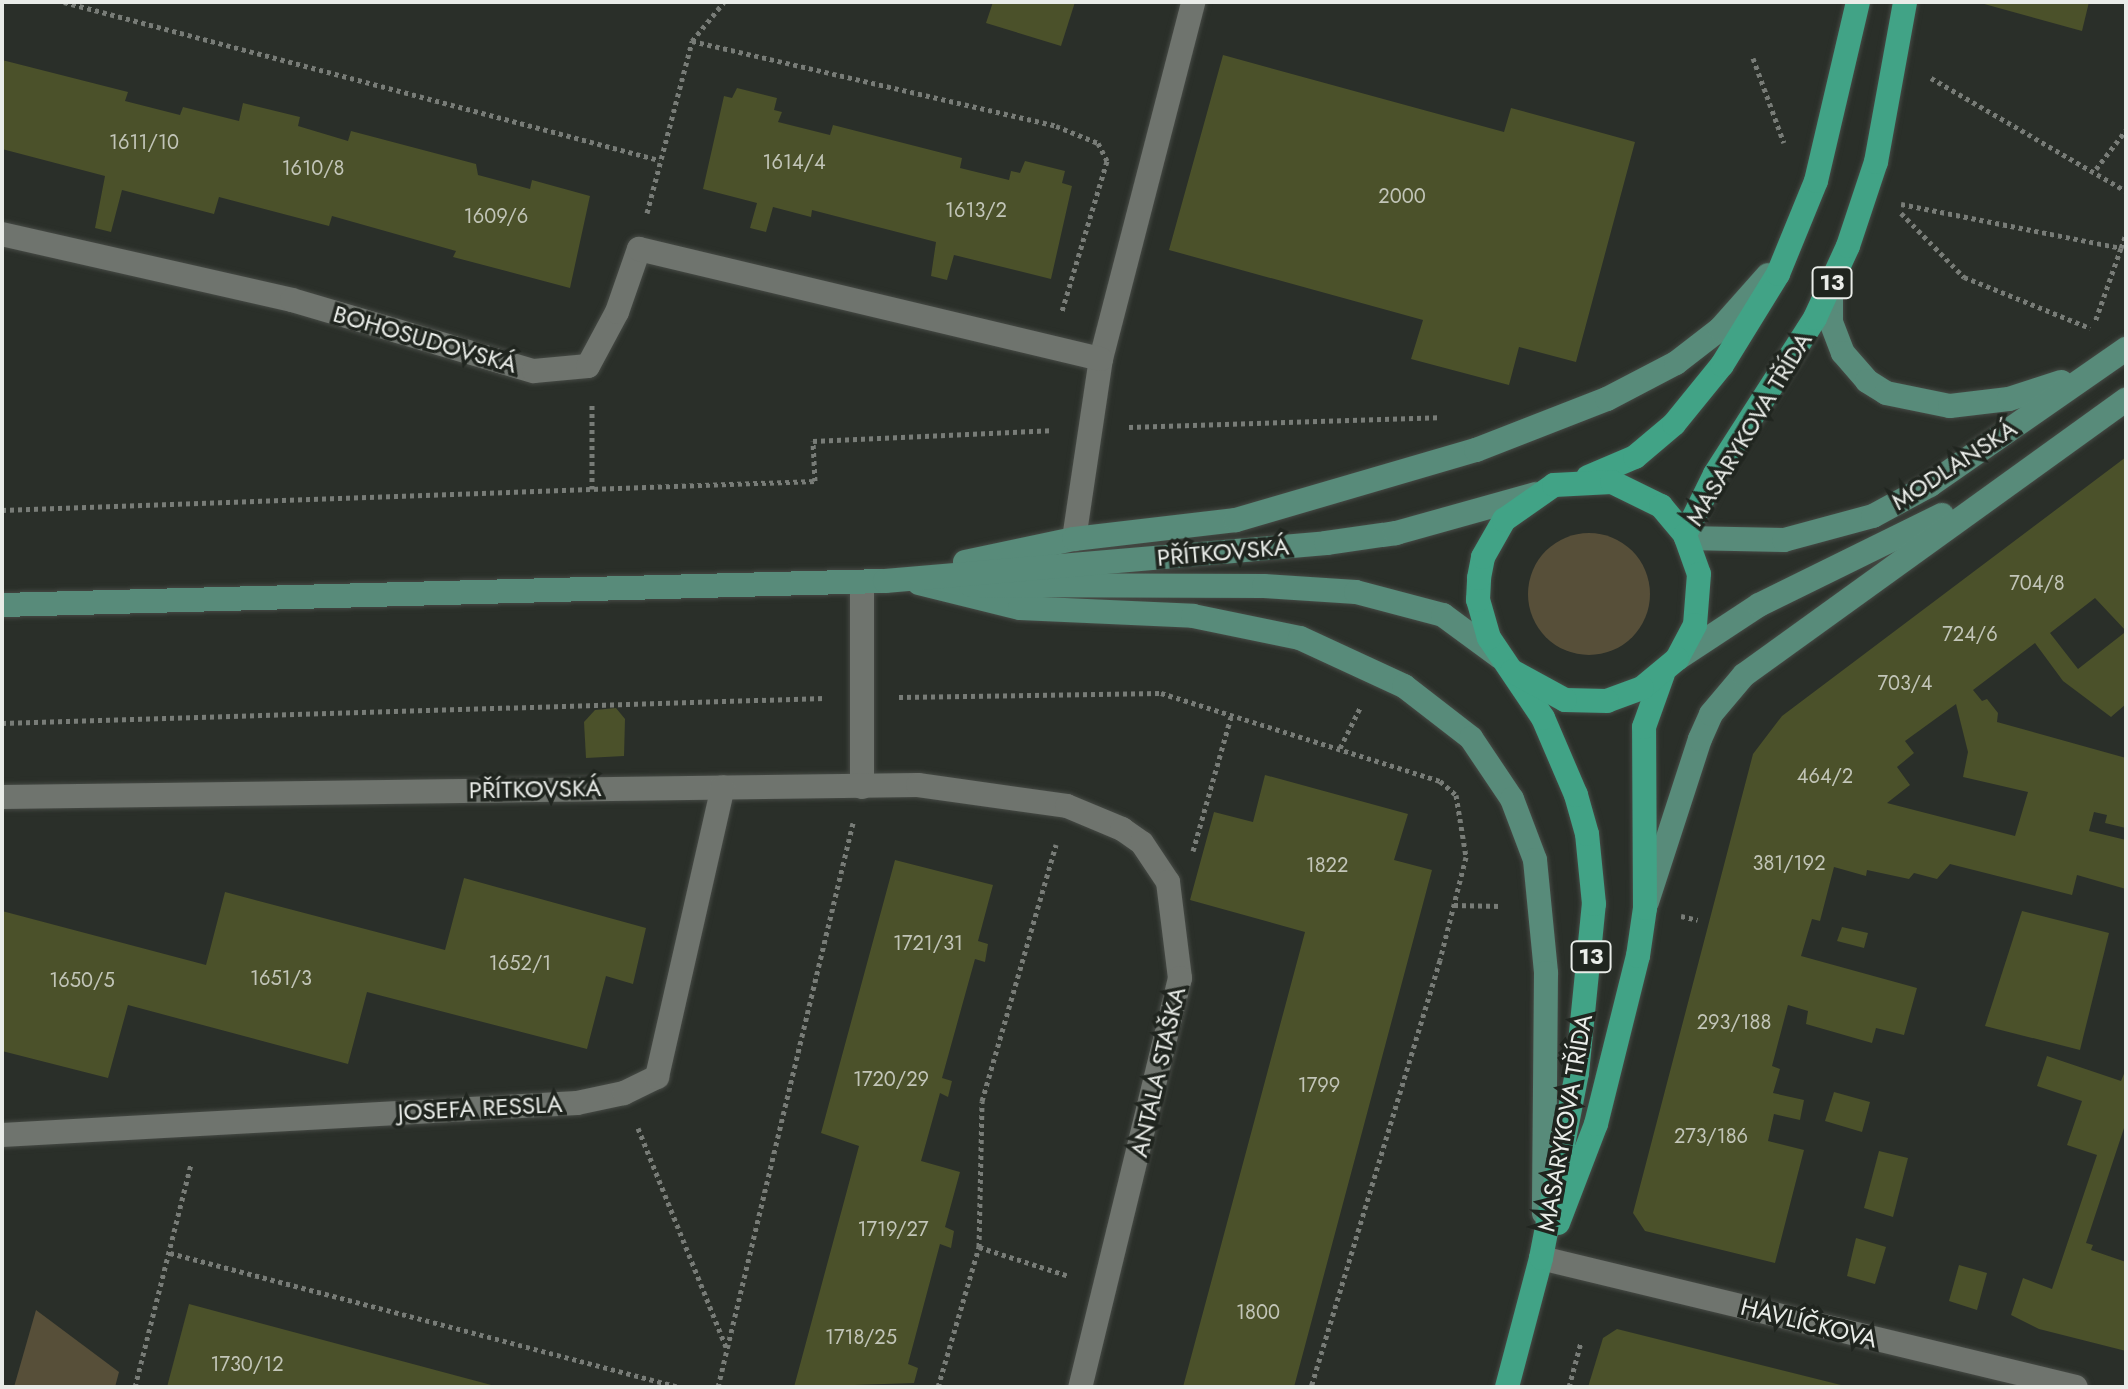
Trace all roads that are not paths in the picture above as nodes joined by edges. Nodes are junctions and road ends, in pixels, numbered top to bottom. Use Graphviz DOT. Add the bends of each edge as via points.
graph roads {
  1 [pos="1193,2"];
  2 [pos="1858,2"];
  3 [pos="1905,2"];
  4 [pos="2,234"];
  5 [pos="1795,238"];
  6 [pos="1831,286"];
  7 [pos="2119,353"];
  8 [pos="1101,359"];
  9 [pos="2090,372"];
  10 [pos="2126,399"];
  11 [pos="1573,481"];
  12 [pos="2001,484"];
  13 [pos="1536,494"];
  14 [pos="1686,536"];
  15 [pos="1074,539"];
  16 [pos="905,579"];
  17 [pos="862,582"];
  18 [pos="2,605"];
  19 [pos="1506,664"];
  20 [pos="1670,666"];
  21 [pos="723,787"];
  22 [pos="862,787"];
  23 [pos="2,797"];
  24 [pos="1067,806"];
  25 [pos="1645,908"];
  26 [pos="2,1135"];
  27 [pos="1541,1258"];
  28 [pos="1080,1387"];
  29 [pos="1507,1387"];
  30 [pos="2076,1387"];
  1 -- 8 [label="street"];
  2 -- 5 [label="main road, MASARYKOVA TŘÍDA / 13" via="1816,181"];
  3 -- 6 [label="main road, MASARYKOVA TŘÍDA / 13" via="1876,162"];
  4 -- 8 [label="street, BOHOSUDOVSKÁ" via="292,300 534,371 588,366 617,312 639,249"];
  5 -- 11 [label="main road, MASARYKOVA TŘÍDA / 13" via="1722,365 1674,424 1635,457"];
  5 -- 15 [label="street" via="1720,329 1676,363 1607,399 1476,450 1272,512"];
  6 -- 9 [label="street" via="1831,322 1843,353 1867,381 1904,400 1950,406 1996,401"];
  6 -- 14 [label="main road, MASARYKOVA TŘÍDA / 13" via="1715,474"];
  7 -- 9 [label="street, MODLANSKÁ"];
  8 -- 15 [label="street" via="1086,429"];
  9 -- 14 [label="street, MODLANSKÁ" via="1930,485 1873,516 1784,540"];
  10 -- 12 [label="street"];
  11 -- 13 [label="main road, MASARYKOVA TŘÍDA"];
  11 -- 14 [label="main road, MASARYKOVA TŘÍDA" via="1629,487 1661,506"];
  12 -- 20 [label="street, MODLANSKÁ" via="1721,625"];
  12 -- 25 [label="street" via="1772,652 1724,696 1700,739"];
  13 -- 16 [label="street, PŘÍTKOVSKÁ" via="1396,533 1326,543"];
  13 -- 19 [label="main road, MASARYKOVA TŘÍDA" via="1504,520 1483,557 1478,600"];
  14 -- 20 [label="main road, MASARYKOVA TŘÍDA" via="1699,574 1699,608"];
  15 -- 16 [label="street"];
  16 -- 17 [label="street, PŘÍTKOVSKÁ"];
  16 -- 19 [label="street, PŘÍTKOVSKÁ" via="1033,589 1194,585 1356,592 1443,615"];
  16 -- 27 [label="street" via="1020,608 1193,616 1278,632 1323,646 1404,686 1471,738 1512,799 1535,860 1549,1065"];
  17 -- 18 [label="street, PŘÍTKOVSKÁ"];
  17 -- 22 [label="street"];
  19 -- 20 [label="main road" via="1544,693 1585,702 1627,695"];
  19 -- 27 [label="main road, MASARYKOVA TŘÍDA / 13" via="1543,718 1576,795 1587,834 1594,904 1577,1073"];
  20 -- 25 [label="main road, MASARYKOVA TŘÍDA / 13" via="1644,727"];
  21 -- 22 [label="street, PŘÍTKOVSKÁ"];
  21 -- 23 [label="street, PŘÍTKOVSKÁ"];
  21 -- 26 [label="street, JOSEFA RESSLA" via="657,1077 624,1093 577,1103"];
  22 -- 24 [label="street, PŘÍTKOVSKÁ" via="918,785"];
  24 -- 28 [label="street, ANTALA STAŠKA" via="1100,817 1142,843 1168,882 1180,978"];
  25 -- 27 [label="main road, MASARYKOVA TŘÍDA / 13" via="1631,995 1596,1124"];
  27 -- 29 [label="main road, MASARYKOVA TŘÍDA / 13"];
  27 -- 30 [label="street, HAVLÍČKOVA"];
}
